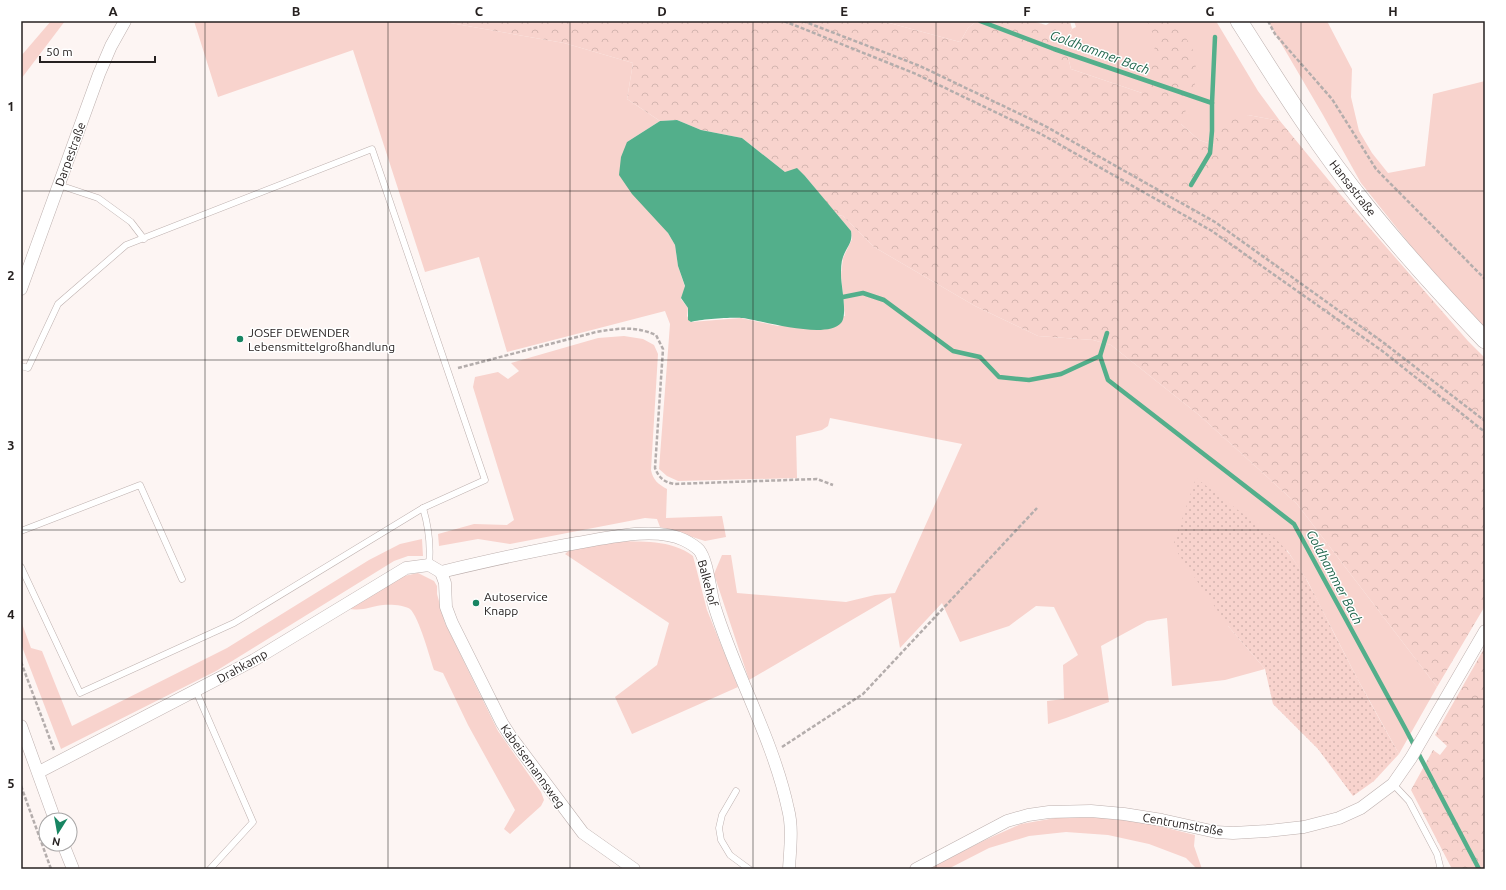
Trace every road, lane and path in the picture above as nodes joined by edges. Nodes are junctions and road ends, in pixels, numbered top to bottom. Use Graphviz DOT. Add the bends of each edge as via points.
graph roads {
  1 [pos="125,21"];
  2 [pos="784,21"];
  3 [pos="803,21"];
  4 [pos="1239,21"];
  5 [pos="1268,21"];
  6 [pos="59,185"];
  7 [pos="144,238"];
  8 [pos="1485,279"];
  9 [pos="21,289"];
  10 [pos="1485,340"];
  11 [pos="21,366"];
  12 [pos="448,371"];
  13 [pos="1485,421"];
  14 [pos="1485,432"];
  15 [pos="833,485"];
  16 [pos="423,508"];
  17 [pos="1037,508"];
  18 [pos="21,531"];
  19 [pos="429,565"];
  20 [pos="21,567"];
  21 [pos="441,572"];
  22 [pos="182,579"];
  23 [pos="1485,631"];
  24 [pos="21,662"];
  25 [pos="196,691"];
  26 [pos="21,726"];
  27 [pos="774,757"];
  28 [pos="58,762"];
  29 [pos="38,772"];
  30 [pos="1393,784"];
  31 [pos="21,786"];
  32 [pos="736,791"];
  33 [pos="52,812"];
  34 [pos="66,852"];
  35 [pos="51,869"];
  36 [pos="73,869"];
  37 [pos="210,869"];
  38 [pos="634,869"];
  39 [pos="748,869"];
  40 [pos="789,869"];
  41 [pos="916,869"];
  42 [pos="1439,869"];
  1 -- 6 [label="street, Darpestraße" via="110,46"];
  2 -- 14 [label="path" via="916,74 1041,134 1212,231 1381,350"];
  3 -- 13 [label="path" via="920,66 1046,126 1215,222 1384,343"];
  4 -- 10 [label="street, Hansastraße" via="1292,104 1365,206 1428,280"];
  5 -- 8 [label="path" via="1275,34 1332,99 1376,169"];
  6 -- 7 [label="lane" via="98,198 131,222"];
  6 -- 9 [label="street, Darpestraße"];
  7 -- 11 [label="lane" via="126,245 58,304 28,368"];
  7 -- 12 [label="lane" via="372,150"];
  12 -- 15 [label="path" via="596,332 633,328 644,330 656,335 662,349 655,468 662,479 674,484 817,479"];
  12 -- 16 [label="lane" via="485,480"];
  16 -- 19 [label="lane" via="430,531"];
  16 -- 20 [label="lane" via="234,623 80,693"];
  17 -- 27 [label="path" via="863,694 782,747"];
  18 -- 22 [label="lane" via="140,485"];
  19 -- 21 [label="street"];
  19 -- 25 [label="street, Drahkamp" via="406,568 254,660"];
  21 -- 27 [label="street, Balkehof" via="519,554 632,533 669,535 685,540 698,550 703,559 715,608"];
  21 -- 38 [label="street, Kabeisemannsweg" via="445,583 446,607 452,623 511,738 583,833"];
  23 -- 30 [label="street, Centrumstraße" via="1411,758"];
  24 -- 28 [label="path"];
  25 -- 28 [label="street, Drahkamp"];
  25 -- 37 [label="lane" via="253,822"];
  26 -- 29 [label="street"];
  27 -- 40 [label="street, Balkehof" via="789,810"];
  28 -- 29 [label="street, Drahkamp"];
  29 -- 33 [label="street"];
  30 -- 41 [label="street, Centrumstraße" via="1361,808 1339,818 1304,827 1267,831 1216,832 1162,820 1092,811 1028,815 1008,821"];
  30 -- 42 [label="lane" via="1409,802 1437,854"];
  31 -- 35 [label="path"];
  32 -- 39 [label="lane" via="722,815 720,834 730,855"];
  34 -- 36 [label="street"];
}
